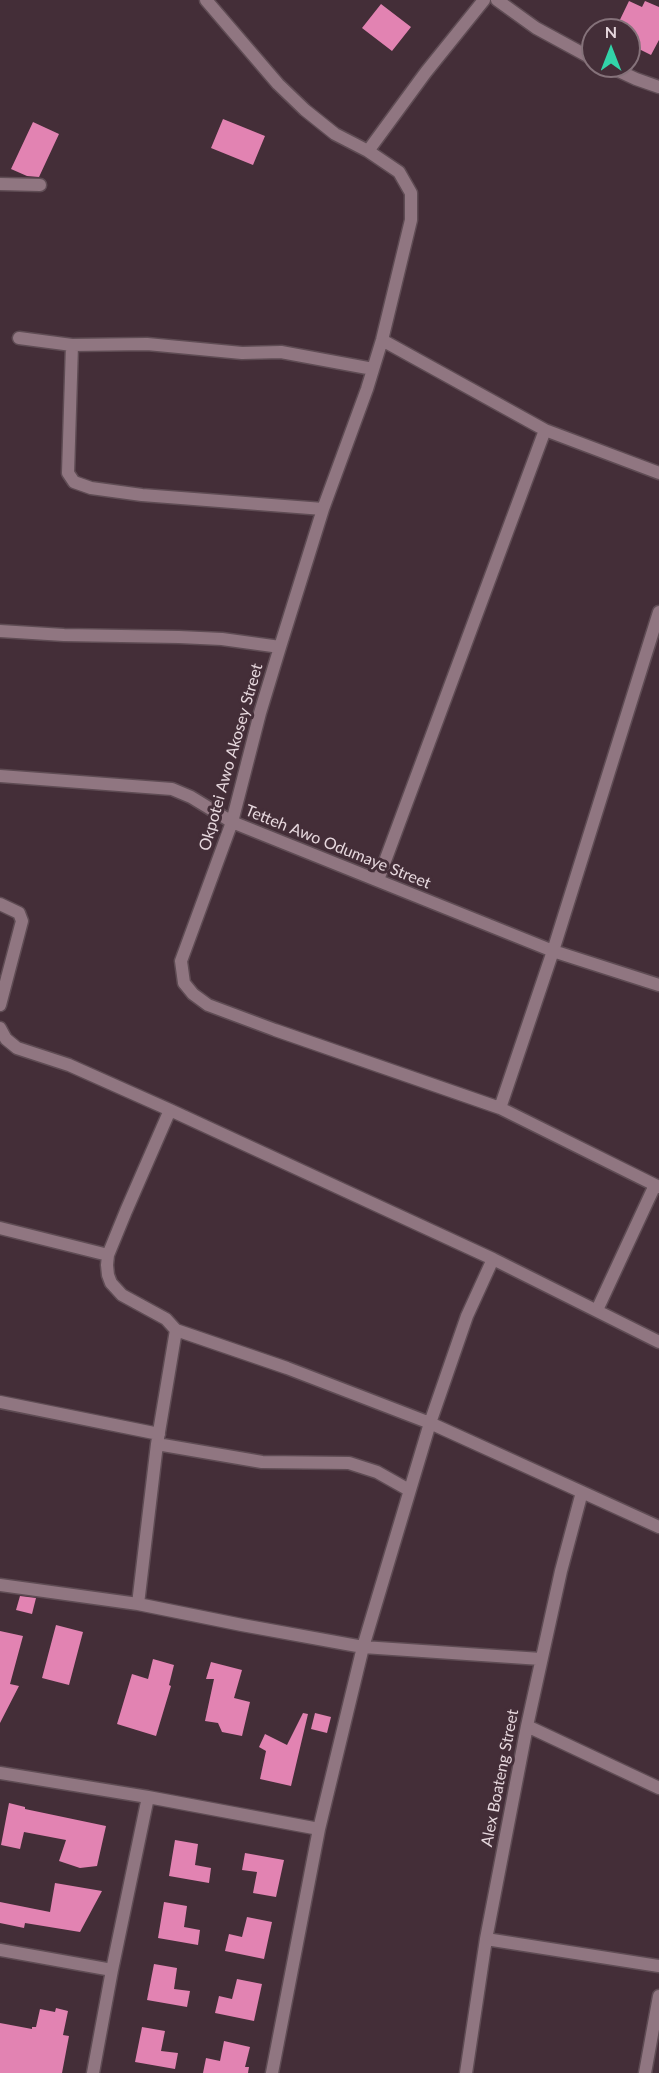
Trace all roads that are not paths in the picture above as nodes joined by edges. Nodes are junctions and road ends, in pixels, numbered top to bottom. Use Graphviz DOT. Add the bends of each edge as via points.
graph roads {
  1 [pos="206,0"];
  2 [pos="484,0"];
  3 [pos="497,0"];
  4 [pos="581,52"];
  5 [pos="634,78"];
  6 [pos="659,87"];
  7 [pos="368,151"];
  8 [pos="0,184"];
  9 [pos="40,185"];
  10 [pos="19,338"];
  11 [pos="382,340"];
  12 [pos="72,345"];
  13 [pos="373,369"];
  14 [pos="545,430"];
  15 [pos="659,473"];
  16 [pos="323,509"];
  17 [pos="659,612"];
  18 [pos="0,631"];
  19 [pos="280,647"];
  20 [pos="0,776"];
  21 [pos="232,822"];
  22 [pos="378,880"];
  23 [pos="0,904"];
  24 [pos="554,951"];
  25 [pos="659,985"];
  26 [pos="0,1005"];
  27 [pos="0,1028"];
  28 [pos="500,1108"];
  29 [pos="170,1110"];
  30 [pos="657,1186"];
  31 [pos="0,1228"];
  32 [pos="108,1255"];
  33 [pos="493,1259"];
  34 [pos="597,1310"];
  35 [pos="176,1330"];
  36 [pos="659,1342"];
  37 [pos="0,1402"];
  38 [pos="430,1423"];
  39 [pos="158,1439"];
  40 [pos="409,1490"];
  41 [pos="582,1492"];
  42 [pos="659,1527"];
  43 [pos="0,1585"];
  44 [pos="138,1604"];
  45 [pos="363,1647"];
  46 [pos="542,1659"];
  47 [pos="526,1726"];
  48 [pos="0,1773"];
  49 [pos="659,1788"];
  50 [pos="148,1797"];
  51 [pos="319,1829"];
  52 [pos="486,1939"];
  53 [pos="0,1950"];
  54 [pos="659,1966"];
  55 [pos="112,1970"];
  56 [pos="659,1996"];
  57 [pos="93,2073"];
  58 [pos="272,2073"];
  59 [pos="466,2073"];
  60 [pos="645,2073"];
  1 -- 7 [label="street, Okpotei Awo Akosey Street" via="305,110 336,134"];
  2 -- 7 [label="street"];
  3 -- 4 [label="street" via="536,28"];
  5 -- 6 [label="street"];
  7 -- 11 [label="street, Okpotei Awo Akosey Street" via="399,172 411,193 411,220"];
  8 -- 9 [label="street"];
  10 -- 12 [label="street"];
  11 -- 13 [label="street, Okpotei Awo Akosey Street"];
  11 -- 14 [label="street"];
  12 -- 13 [label="street" via="147,344 242,353 281,352"];
  12 -- 16 [label="street" via="68,473 74,482 142,495"];
  13 -- 16 [label="street, Okpotei Awo Akosey Street"];
  14 -- 15 [label="street"];
  14 -- 22 [label="street"];
  16 -- 19 [label="street, Okpotei Awo Akosey Street"];
  17 -- 24 [label="street"];
  18 -- 19 [label="street" via="189,637"];
  19 -- 21 [label="street, Okpotei Awo Akosey Street"];
  20 -- 21 [label="street, Tetteh Awo Odumaye Street" via="172,789"];
  21 -- 22 [label="street, Tetteh Awo Odumaye Street"];
  21 -- 28 [label="street, Okpotei Awo Akosey Street" via="181,961 184,983 193,994 208,1005 275,1030"];
  22 -- 24 [label="street, Tetteh Awo Odumaye Street"];
  23 -- 26 [label="street" via="19,913 22,921"];
  24 -- 25 [label="street, Tetteh Awo Odumaye Street"];
  24 -- 28 [label="street"];
  27 -- 29 [label="street" via="17,1048 69,1065"];
  28 -- 30 [label="street, Okpotei Awo Akosey Street"];
  29 -- 32 [label="street"];
  29 -- 33 [label="street"];
  30 -- 34 [label="street"];
  31 -- 32 [label="street"];
  32 -- 35 [label="street" via="111,1283 122,1295 166,1318"];
  33 -- 34 [label="street"];
  33 -- 38 [label="street" via="467,1316"];
  34 -- 36 [label="street"];
  35 -- 38 [label="street"];
  35 -- 39 [label="street"];
  37 -- 39 [label="street"];
  38 -- 40 [label="street"];
  38 -- 41 [label="street"];
  39 -- 40 [label="street" via="262,1462 349,1463"];
  39 -- 44 [label="street"];
  40 -- 45 [label="street"];
  41 -- 42 [label="street"];
  41 -- 46 [label="street, Alex Boateng Street"];
  43 -- 44 [label="street"];
  44 -- 45 [label="street"];
  45 -- 46 [label="street"];
  45 -- 51 [label="street"];
  46 -- 47 [label="street, Alex Boateng Street"];
  47 -- 49 [label="street"];
  47 -- 52 [label="street, Alex Boateng Street"];
  48 -- 50 [label="street"];
  50 -- 51 [label="street"];
  50 -- 55 [label="street"];
  51 -- 58 [label="street"];
  52 -- 54 [label="street"];
  52 -- 59 [label="street, Alex Boateng Street"];
  53 -- 55 [label="street"];
  55 -- 57 [label="street"];
  56 -- 60 [label="street"];
}
